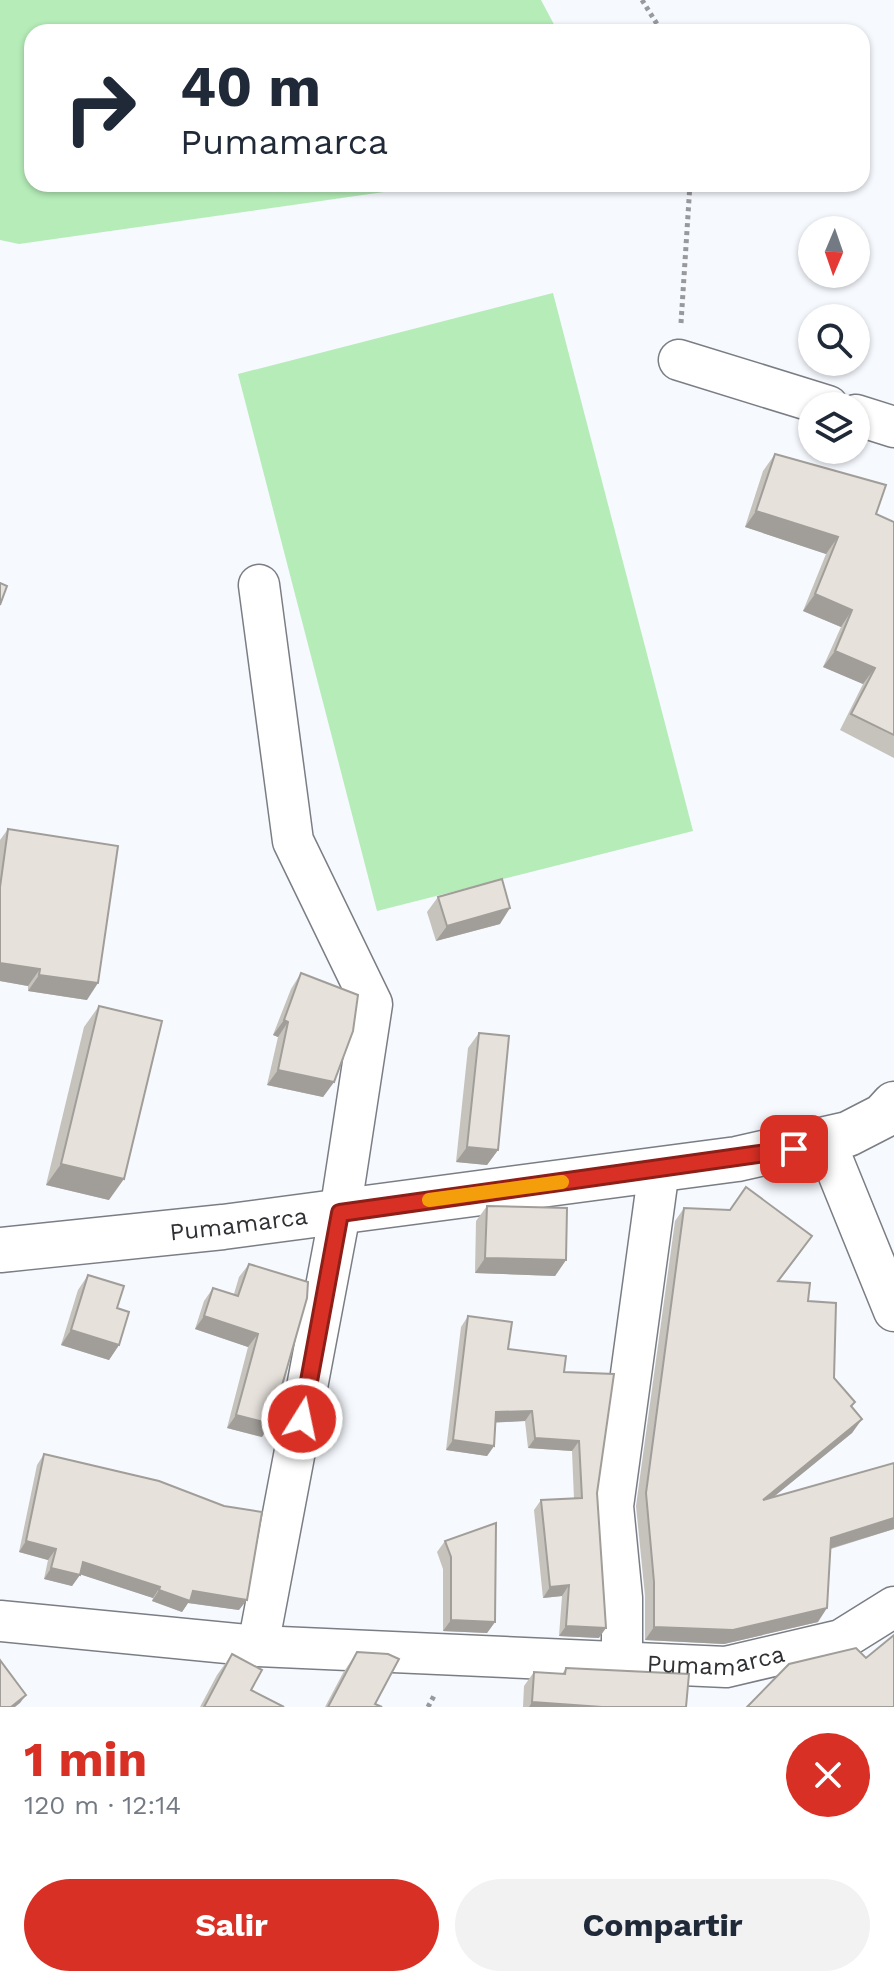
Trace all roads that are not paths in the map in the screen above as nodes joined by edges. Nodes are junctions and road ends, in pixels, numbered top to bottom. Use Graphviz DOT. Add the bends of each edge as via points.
graph roads {
  1 [pos="679,360"];
  2 [pos="798,397"];
  3 [pos="870,419"];
  4 [pos="894,427"];
  5 [pos="259,585"];
  6 [pos="894,1104"];
  7 [pos="825,1141"];
  8 [pos="659,1169"];
  9 [pos="340,1213"];
  10 [pos="0,1250"];
  11 [pos="894,1311"];
  12 [pos="0,1593"];
  13 [pos="894,1607"];
  14 [pos="0,1621"];
  15 [pos="79,1627"];
  16 [pos="258,1646"];
  17 [pos="622,1664"];
  1 -- 2 [label="street"];
  3 -- 4 [label="street"];
  5 -- 9 [label="street" via="293,841 372,1004"];
  6 -- 7 [label="main road, Pumamarca" via="862,1129"];
  7 -- 8 [label="main road, Pumamarca"];
  7 -- 11 [label="street"];
  8 -- 9 [label="main road, Pumamarca"];
  8 -- 17 [label="street" via="613,1506"];
  9 -- 10 [label="main road, Pumamarca"];
  9 -- 16 [label="street"];
  12 -- 15 [label="street"];
  13 -- 17 [label="street, Pumamarca" via="841,1640 726,1667"];
  14 -- 15 [label="street, Pumamarca"];
  15 -- 16 [label="street, Pumamarca"];
  16 -- 17 [label="street, Pumamarca"];
}
